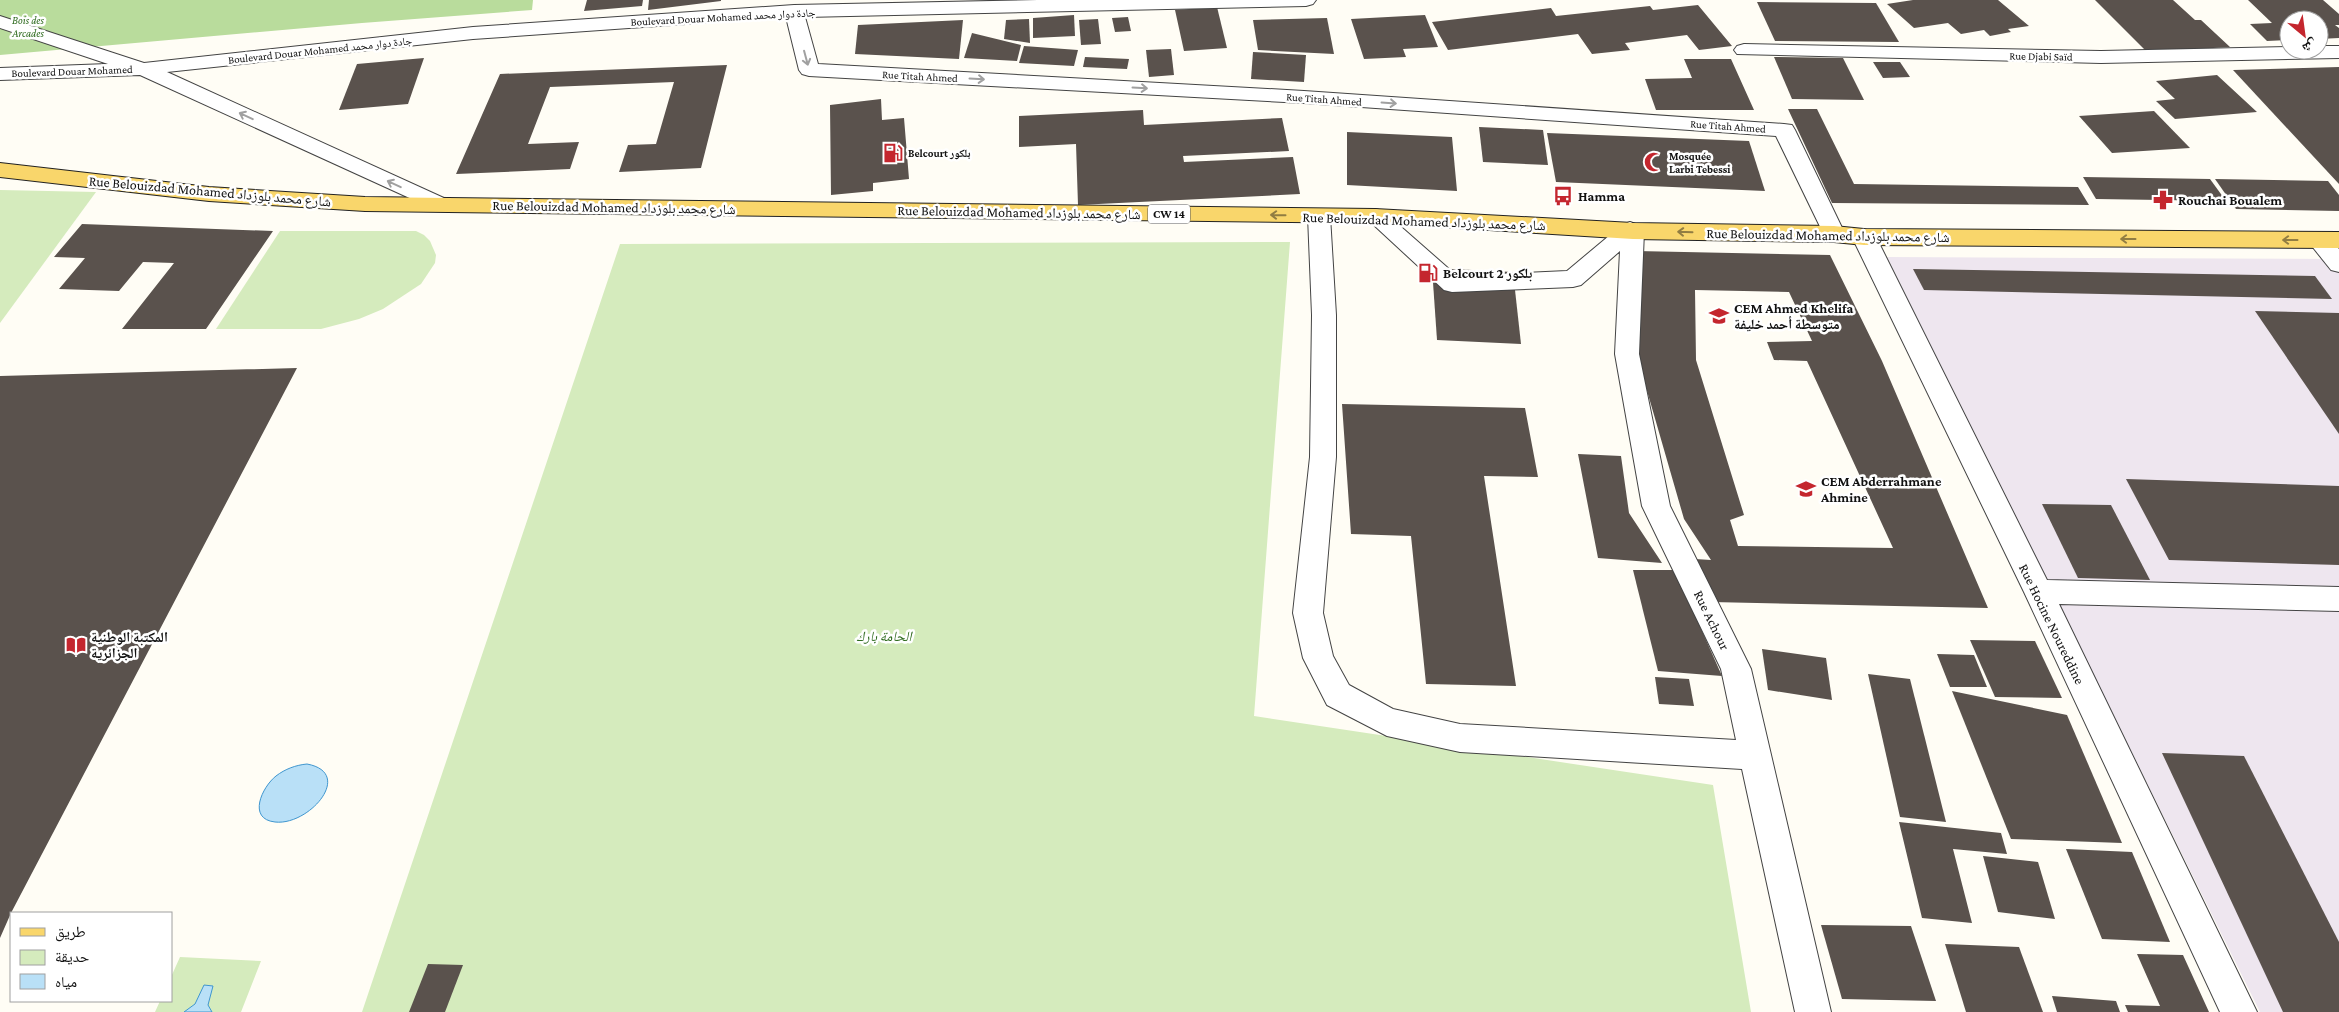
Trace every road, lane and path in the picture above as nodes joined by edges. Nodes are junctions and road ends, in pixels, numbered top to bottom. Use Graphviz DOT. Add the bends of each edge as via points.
graph roads {
  1 [pos="1306,0"];
  2 [pos="794,11"];
  3 [pos="0,22"];
  4 [pos="1744,50"];
  5 [pos="2339,52"];
  6 [pos="143,69"];
  7 [pos="0,74"];
  8 [pos="0,170"];
  9 [pos="438,204"];
  10 [pos="1319,216"];
  11 [pos="1374,216"];
  12 [pos="1632,231"];
  13 [pos="1834,234"];
  14 [pos="1864,237"];
  15 [pos="2329,240"];
  16 [pos="2339,264"];
  17 [pos="2038,592"];
  18 [pos="2339,599"];
  19 [pos="1756,755"];
  20 [pos="1812,1012"];
  21 [pos="2239,1012"];
  1 -- 2 [label="street, Boulevard Douar Mohamed جادة دوار محمد"];
  2 -- 6 [label="street, Boulevard Douar Mohamed جادة دوار محمد" via="472,32"];
  2 -- 13 [label="street, Rue Titah Ahmed, one-way" via="809,70 1304,97 1784,130"];
  3 -- 6 [label="street"];
  4 -- 5 [label="street, Rue Djabi Saïd" via="2100,57"];
  6 -- 7 [label="street, Boulevard Douar Mohamed"];
  9 -- 6 [label="street, one-way"];
  8 -- 9 [label="main road, Rue Belouizdad Mohamed شارع محمد بلوزداد / CW 14" via="208,194 365,204"];
  10 -- 9 [label="main road, Rue Belouizdad Mohamed شارع محمد بلوزداد / CW 14, one-way"];
  10 -- 11 [label="main road, Rue Belouizdad Mohamed شارع محمد بلوزداد / CW 14"];
  10 -- 19 [label="street" via="1324,315 1323,457 1308,613 1318,658 1338,695 1387,722 1460,738"];
  11 -- 12 [label="main road, Rue Belouizdad Mohamed شارع محمد بلوزداد / CW 14"];
  11 -- 12 [label="street" via="1452,284 1574,279"];
  13 -- 12 [label="main road, Rue Belouizdad Mohamed شارع محمد بلوزداد / CW 14, one-way"];
  12 -- 19 [label="street, Rue Achour" via="1627,354 1656,506 1736,668"];
  13 -- 14 [label="main road, Rue Belouizdad Mohamed شارع محمد بلوزداد / CW 14"];
  15 -- 14 [label="main road, Rue Belouizdad Mohamed شارع محمد بلوزداد / CW 14, one-way"];
  14 -- 17 [label="street, Rue Hocine Noureddine"];
  15 -- 16 [label="street"];
  17 -- 18 [label="street"];
  17 -- 21 [label="street, Rue Hocine Noureddine"];
  19 -- 20 [label="street, Rue Achour"];
}
